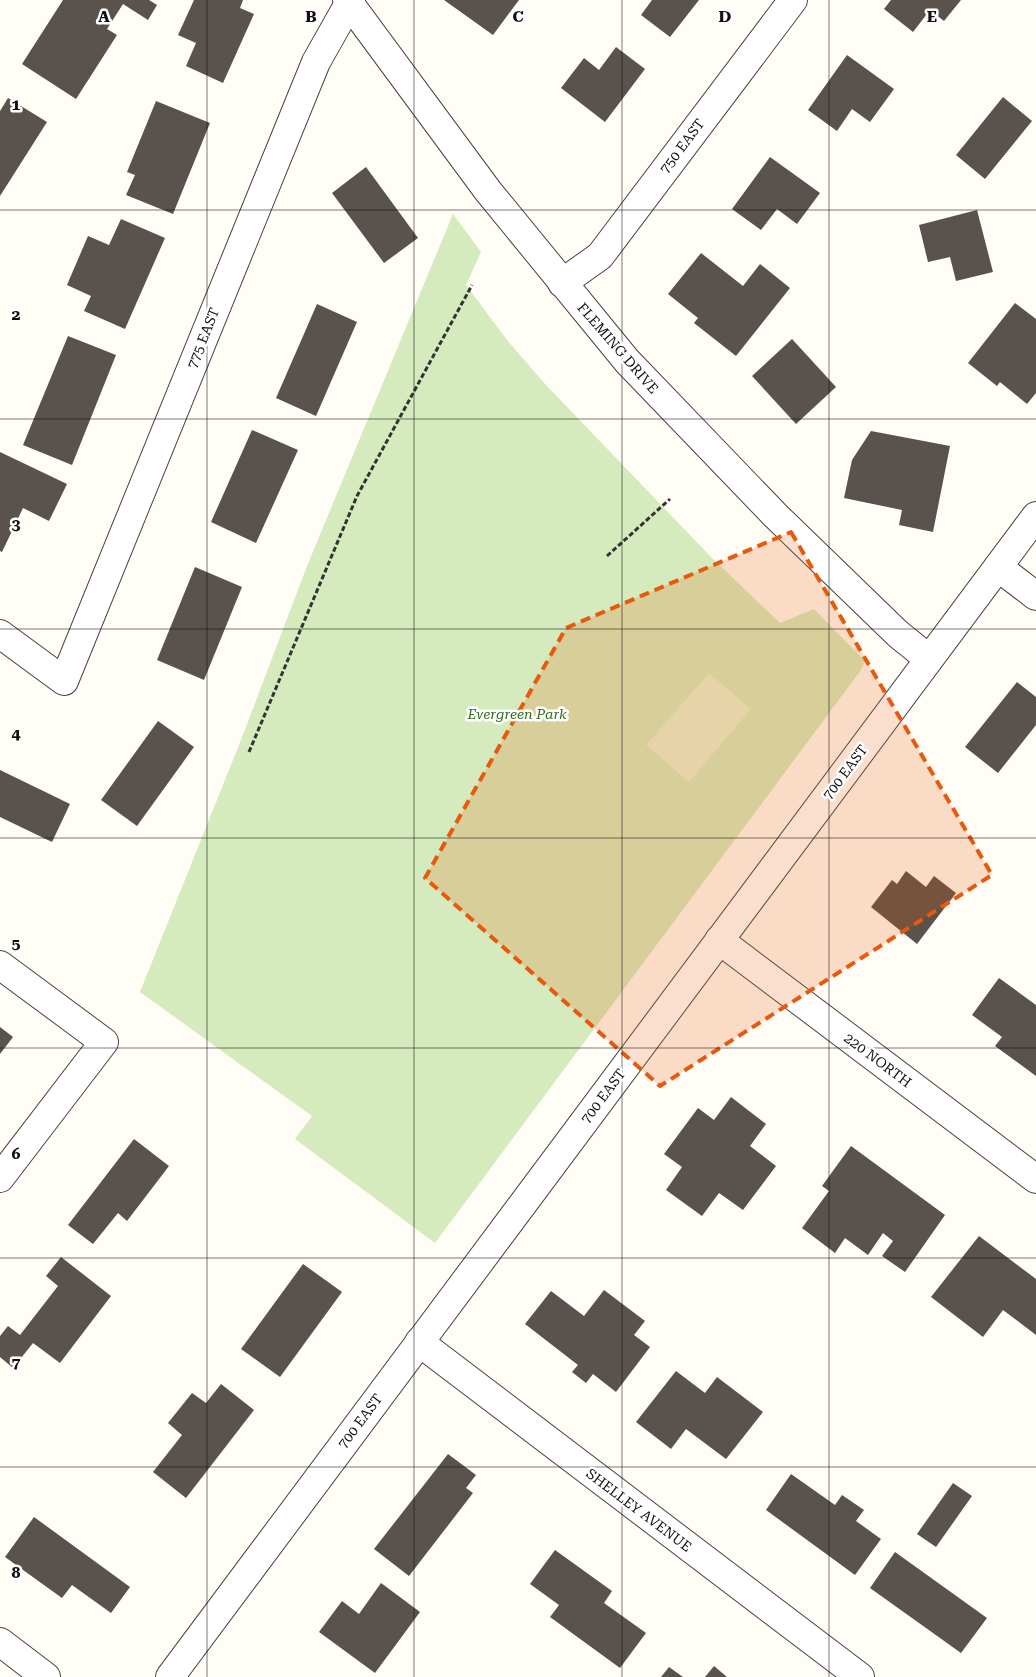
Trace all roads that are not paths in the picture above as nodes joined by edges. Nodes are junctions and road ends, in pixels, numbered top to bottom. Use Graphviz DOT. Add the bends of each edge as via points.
graph roads {
  1 [pos="793,0"];
  2 [pos="349,1"];
  3 [pos="562,283"];
  4 [pos="1036,516"];
  5 [pos="998,567"];
  6 [pos="1036,596"];
  7 [pos="0,634"];
  8 [pos="929,659"];
  9 [pos="719,940"];
  10 [pos="0,965"];
  11 [pos="0,1178"];
  12 [pos="1036,1179"];
  13 [pos="419,1342"];
  14 [pos="0,1642"];
  15 [pos="46,1677"];
  16 [pos="170,1677"];
  17 [pos="860,1677"];
  1 -- 3 [label="street, 750 EAST" via="600,256"];
  2 -- 3 [label="street, FLEMING DRIVE" via="488,191"];
  2 -- 7 [label="street, 775 EAST" via="316,62 64,681"];
  3 -- 8 [label="street, FLEMING DRIVE" via="627,361 740,479 898,634"];
  4 -- 5 [label="street, 700 EAST"];
  5 -- 6 [label="street"];
  5 -- 8 [label="street, 700 EAST"];
  8 -- 9 [label="street, 700 EAST"];
  9 -- 12 [label="street, 220 NORTH"];
  9 -- 13 [label="street, 700 EAST"];
  10 -- 11 [label="street" via="104,1042"];
  13 -- 16 [label="street, 700 EAST"];
  13 -- 17 [label="street, SHELLEY AVENUE"];
  14 -- 15 [label="street"];
}
